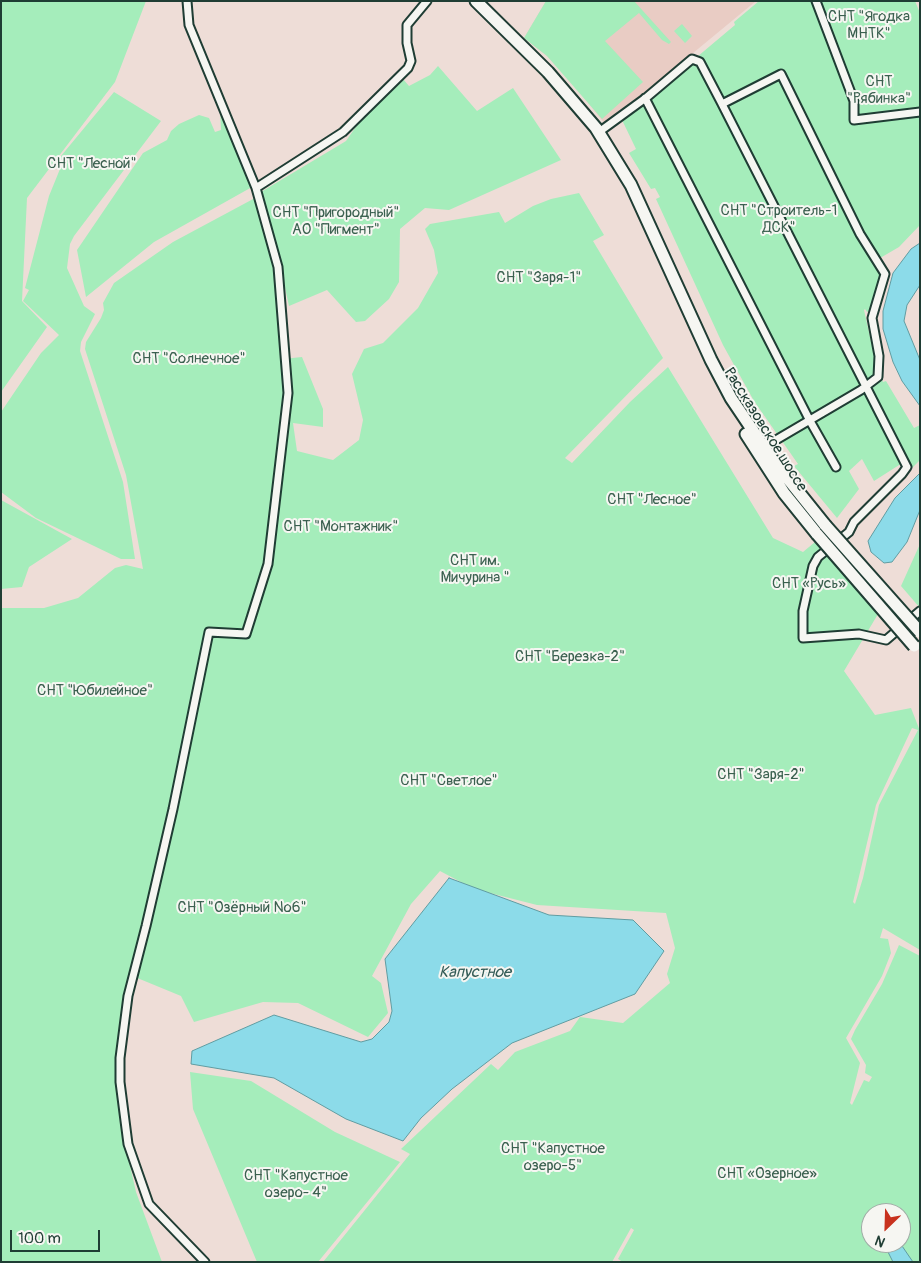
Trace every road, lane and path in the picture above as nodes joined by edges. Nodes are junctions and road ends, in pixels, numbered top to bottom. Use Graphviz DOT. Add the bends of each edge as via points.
graph roads {
  1 [pos="187,1"];
  2 [pos="427,1"];
  3 [pos="476,1"];
  4 [pos="816,1"];
  5 [pos="645,98"];
  6 [pos="722,104"];
  7 [pos="920,112"];
  8 [pos="599,132"];
  9 [pos="256,188"];
  10 [pos="647,219"];
  11 [pos="866,386"];
  12 [pos="810,421"];
  13 [pos="764,447"];
  14 [pos="836,467"];
  15 [pos="821,529"];
  16 [pos="920,611"];
  17 [pos="920,632"];
  18 [pos="917,649"];
  19 [pos="205,1262"];
  1 -- 9 [label="street" via="189,25"];
  2 -- 9 [label="street" via="407,25 411,61 408,68 343,132"];
  3 -- 8 [label="main road, Рассказовское шоссе" via="542,66"];
  4 -- 7 [label="street" via="854,101 854,120"];
  5 -- 6 [label="street" via="690,60 696,59"];
  5 -- 8 [label="street"];
  5 -- 12 [label="street"];
  6 -- 11 [label="street"];
  6 -- 11 [label="street" via="781,74 860,234 882,266 884,277 872,318 880,372 876,380"];
  8 -- 10 [label="main road, Рассказовское шоссе"];
  9 -- 19 [label="street" via="278,267 288,392 268,564 246,634 208,632 173,809 128,996 120,1058 128,1144 149,1204"];
  10 -- 13 [label="main road, Рассказовское шоссе" via="711,360"];
  10 -- 15 [label="main road, Рассказовское шоссе" via="675,294 707,365 766,466"];
  11 -- 12 [label="street"];
  11 -- 16 [label="street" via="907,466 854,522 849,532 818,556 803,611 803,638 859,634 886,640"];
  12 -- 13 [label="street"];
  12 -- 14 [label="street"];
  13 -- 15 [label="main road, Рассказовское шоссе"];
  15 -- 17 [label="main road, Рассказовское шоссе, bridge"];
  15 -- 18 [label="main road, Рассказовское шоссе, bridge"];
}
